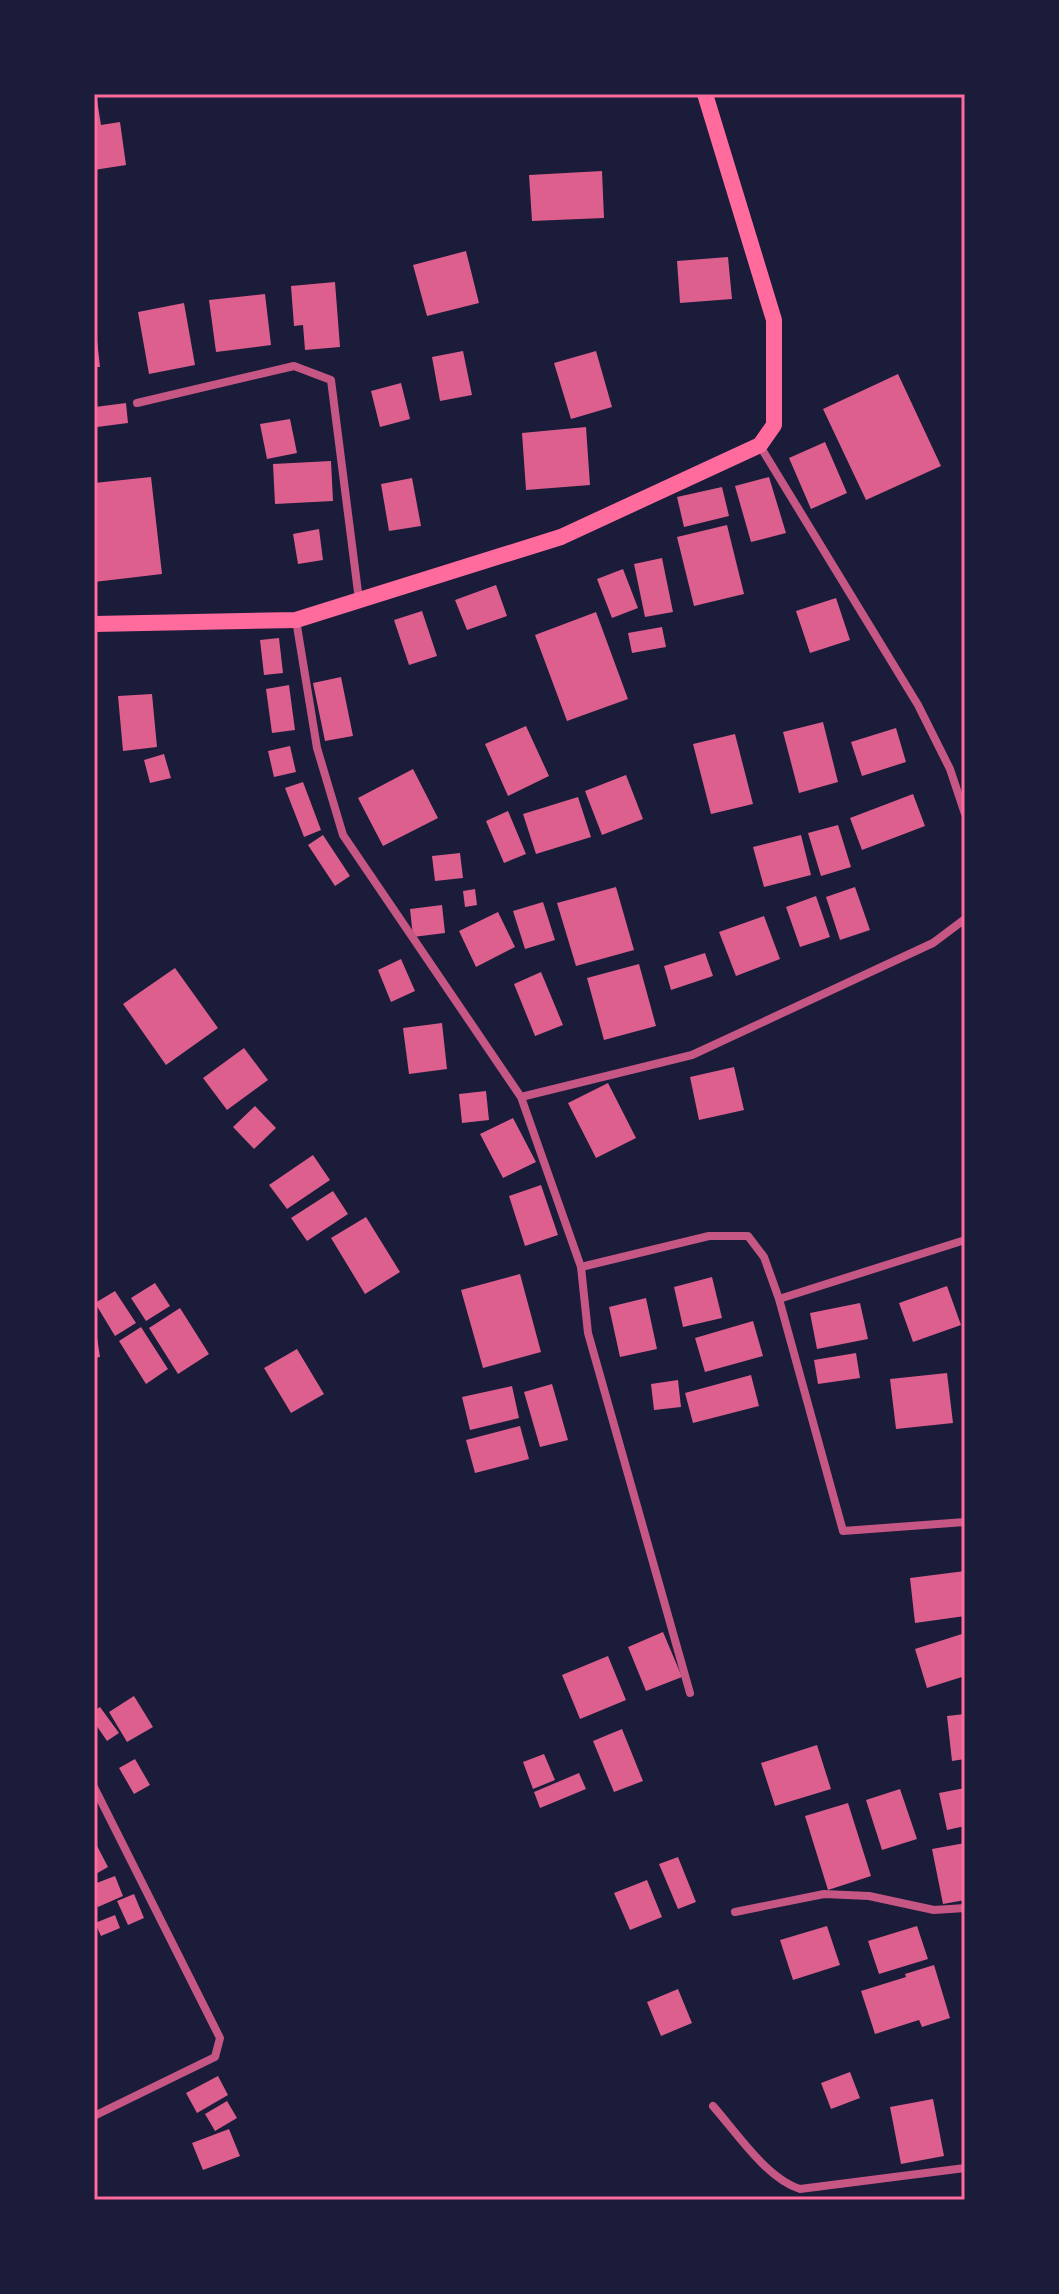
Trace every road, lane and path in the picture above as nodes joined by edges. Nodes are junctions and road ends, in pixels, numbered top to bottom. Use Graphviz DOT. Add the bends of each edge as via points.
graph roads {
  1 [pos="705,94"];
  2 [pos="137,403"];
  3 [pos="760,445"];
  4 [pos="359,600"];
  5 [pos="296,620"];
  6 [pos="94,624"];
  7 [pos="965,814"];
  8 [pos="965,919"];
  9 [pos="521,1097"];
  10 [pos="965,1240"];
  11 [pos="581,1267"];
  12 [pos="779,1299"];
  13 [pos="965,1522"];
  14 [pos="690,1693"];
  15 [pos="94,1787"];
  16 [pos="965,1908"];
  17 [pos="735,1912"];
  18 [pos="713,2106"];
  19 [pos="94,2116"];
  20 [pos="965,2168"];
  1 -- 3 [label="main road" via="774,320 774,425"];
  2 -- 4 [label="street" via="294,366 331,380"];
  3 -- 4 [label="main road" via="561,537"];
  3 -- 7 [label="street" via="918,705 950,769"];
  4 -- 5 [label="main road"];
  5 -- 6 [label="main road"];
  5 -- 9 [label="street" via="317,748 343,835"];
  8 -- 9 [label="street" via="933,943 692,1055"];
  9 -- 11 [label="street"];
  10 -- 12 [label="street"];
  11 -- 12 [label="street" via="709,1236 748,1236 764,1257"];
  11 -- 14 [label="street" via="588,1333"];
  12 -- 13 [label="street" via="843,1531"];
  15 -- 19 [label="street" via="220,2038 215,2057"];
  16 -- 17 [label="street" via="934,1910 869,1896 824,1894"];
  18 -- 20 [label="street" via="772,2173 800,2189"];
}
